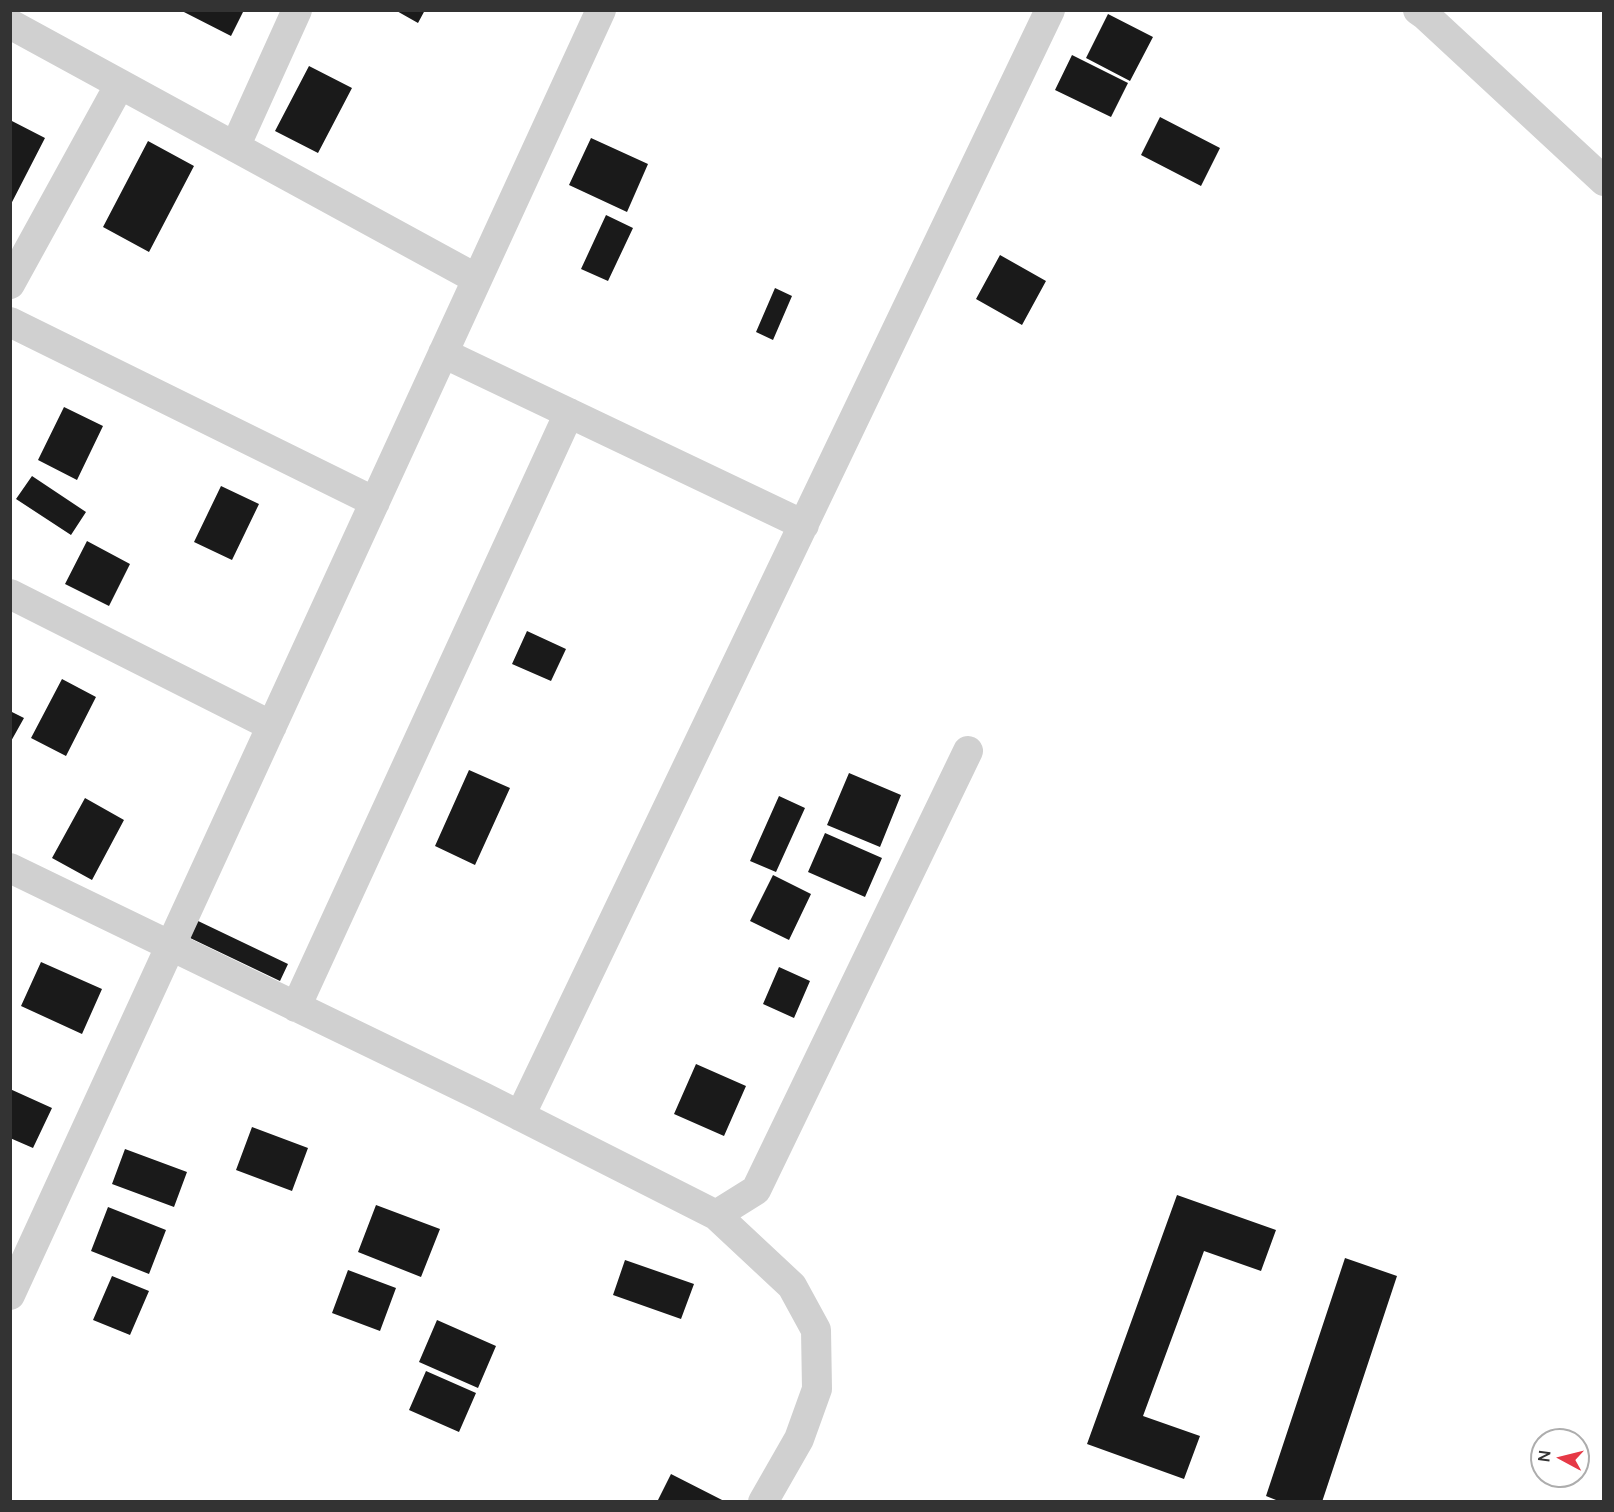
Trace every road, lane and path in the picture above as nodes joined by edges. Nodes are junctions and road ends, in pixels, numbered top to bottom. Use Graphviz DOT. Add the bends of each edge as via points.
graph roads {
  1 [pos="297,10"];
  2 [pos="601,10"];
  3 [pos="1050,10"];
  4 [pos="1418,10"];
  5 [pos="10,24"];
  6 [pos="120,84"];
  7 [pos="235,147"];
  8 [pos="1604,182"];
  9 [pos="477,279"];
  10 [pos="10,284"];
  11 [pos="10,322"];
  12 [pos="443,353"];
  13 [pos="569,413"];
  14 [pos="375,502"];
  15 [pos="804,525"];
  16 [pos="10,594"];
  17 [pos="272,726"];
  18 [pos="968,751"];
  19 [pos="10,868"];
  20 [pos="171,946"];
  21 [pos="296,1006"];
  22 [pos="520,1116"];
  23 [pos="716,1215"];
  24 [pos="10,1295"];
  25 [pos="762,1502"];
  1 -- 7 [label="street"];
  2 -- 9 [label="street"];
  3 -- 15 [label="street"];
  4 -- 8 [label="street"];
  5 -- 6 [label="street"];
  6 -- 7 [label="street"];
  6 -- 10 [label="street"];
  7 -- 9 [label="street"];
  9 -- 12 [label="street"];
  11 -- 14 [label="street"];
  12 -- 13 [label="street"];
  12 -- 14 [label="street"];
  13 -- 15 [label="street"];
  13 -- 21 [label="street"];
  14 -- 17 [label="street"];
  15 -- 22 [label="street"];
  16 -- 17 [label="street"];
  17 -- 20 [label="street"];
  18 -- 23 [label="street" via="756,1190"];
  19 -- 20 [label="street"];
  20 -- 21 [label="street"];
  20 -- 24 [label="street"];
  21 -- 22 [label="street"];
  22 -- 23 [label="street"];
  23 -- 25 [label="street" via="792,1286 816,1330 817,1389 799,1439"];
}
